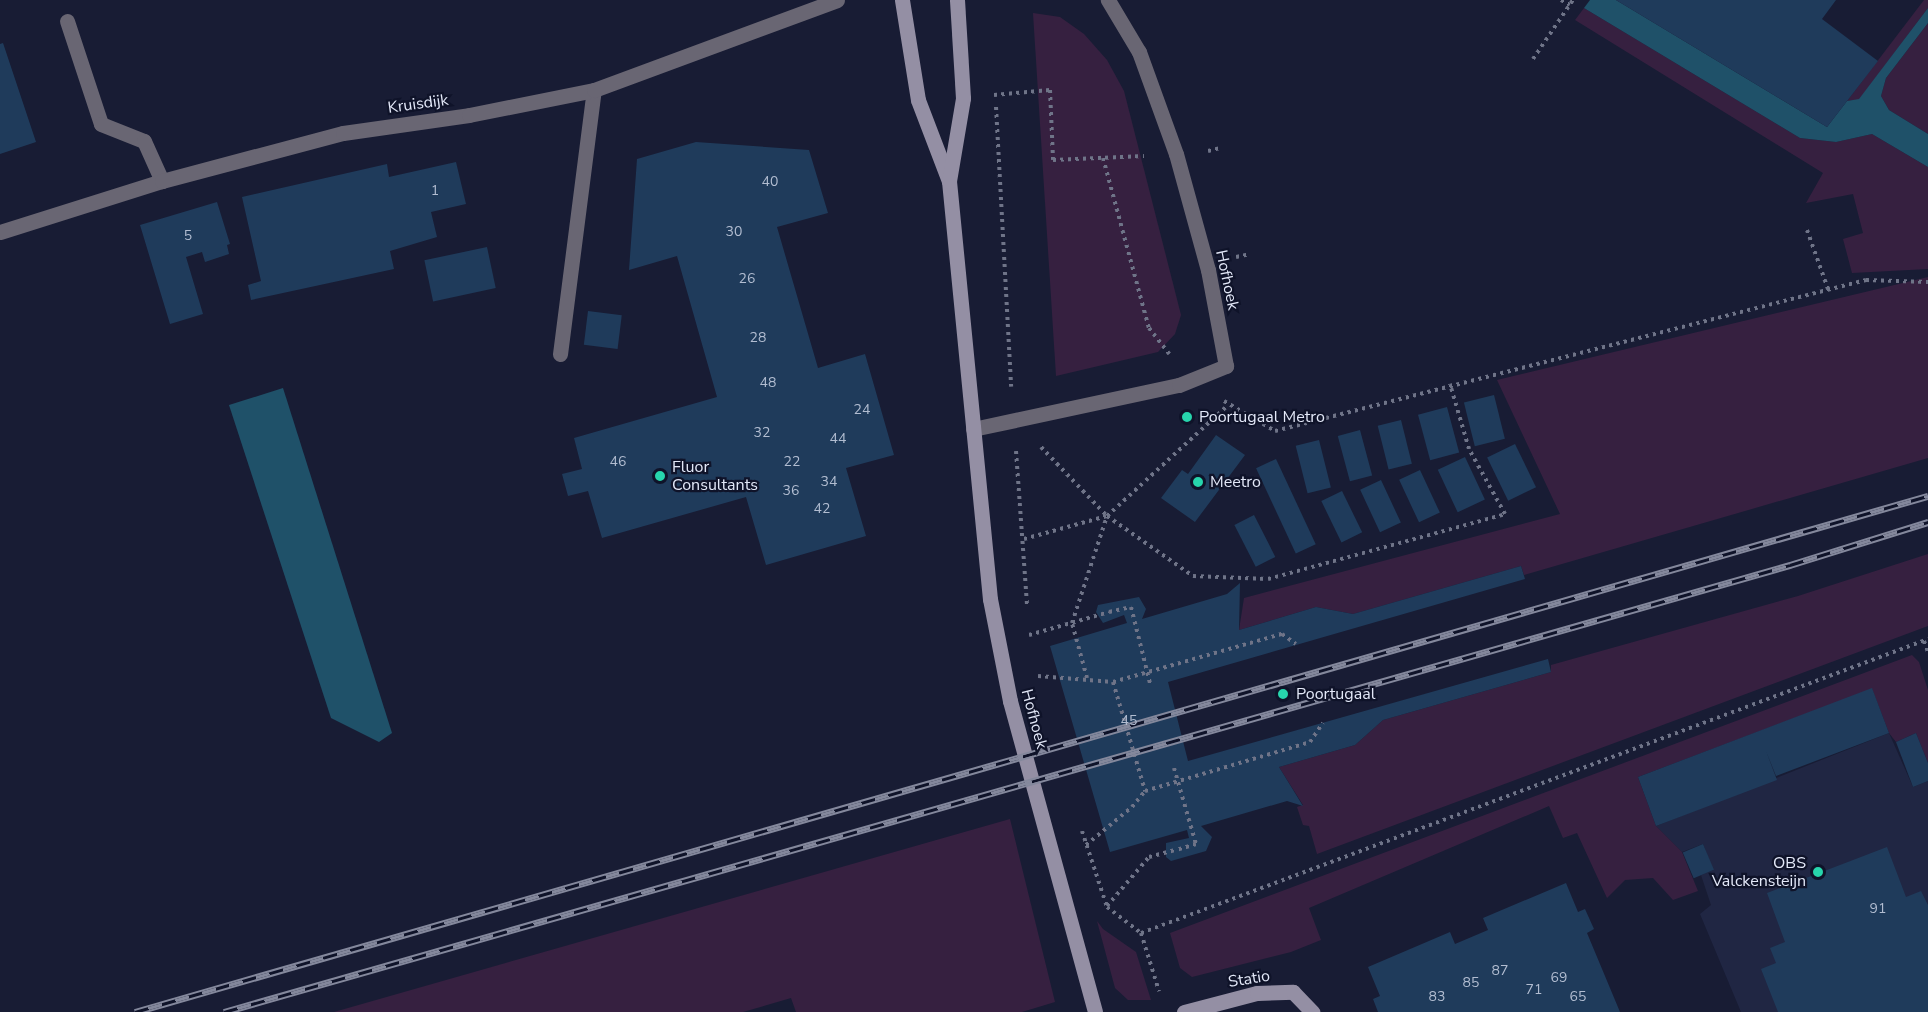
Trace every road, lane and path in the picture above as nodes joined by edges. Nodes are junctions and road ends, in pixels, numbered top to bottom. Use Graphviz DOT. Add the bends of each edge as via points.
graph roads {
  1 [pos="837,0"];
  2 [pos="902,0"];
  3 [pos="957,0"];
  4 [pos="1108,0"];
  5 [pos="1561,0"];
  6 [pos="1573,0"];
  7 [pos="1570,5"];
  8 [pos="67,21"];
  9 [pos="1533,59"];
  10 [pos="995,86"];
  11 [pos="594,90"];
  12 [pos="995,95"];
  13 [pos="963,98"];
  14 [pos="1220,148"];
  15 [pos="1176,154"];
  16 [pos="1103,158"];
  17 [pos="162,180"];
  18 [pos="950,181"];
  19 [pos="1807,230"];
  20 [pos="0,232"];
  21 [pos="1928,282"];
  22 [pos="1828,289"];
  23 [pos="560,354"];
  24 [pos="1200,377"];
  25 [pos="1450,384"];
  26 [pos="1228,405"];
  27 [pos="1014,418"];
  28 [pos="973,429"];
  29 [pos="1107,516"];
  30 [pos="1024,539"];
  31 [pos="1027,611"];
  32 [pos="1027,623"];
  33 [pos="1072,623"];
  34 [pos="1028,635"];
  35 [pos="1926,640"];
  36 [pos="1029,644"];
  37 [pos="1296,645"];
  38 [pos="1928,652"];
  39 [pos="1035,665"];
  40 [pos="1038,675"];
  41 [pos="1087,678"];
  42 [pos="1113,682"];
  43 [pos="1041,687"];
  44 [pos="1151,687"];
  45 [pos="1323,723"];
  46 [pos="1173,768"];
  47 [pos="1145,790"];
  48 [pos="1080,822"];
  49 [pos="1086,845"];
  50 [pos="1107,907"];
  51 [pos="1141,933"];
  52 [pos="1162,1001"];
  53 [pos="1095,1012"];
  54 [pos="1184,1012"];
  55 [pos="1312,1012"];
  1 -- 11 [label="street, Kruisdijk"];
  2 -- 18 [label="street, Hofhoek" via="918,100"];
  3 -- 13 [label="street, Hofhoek"];
  4 -- 15 [label="street, Hofhoek" via="1139,52"];
  5 -- 7 [label="path"];
  6 -- 7 [label="path"];
  7 -- 9 [label="path"];
  8 -- 17 [label="street" via="101,124 144,141"];
  10 -- 12 [label="path"];
  11 -- 17 [label="street, Kruisdijk" via="469,116 342,133"];
  11 -- 23 [label="street"];
  12 -- 13 [label="path"];
  12 -- 16 [label="path" via="1050,90 1053,160"];
  12 -- 27 [label="path"];
  13 -- 18 [label="street, Hofhoek"];
  14 -- 15 [label="path"];
  15 -- 16 [label="path"];
  15 -- 24 [label="street, Hofhoek" via="1209,270 1226,366"];
  16 -- 24 [label="path" via="1149,328 1174,361"];
  17 -- 20 [label="street, Kruisdijk"];
  18 -- 28 [label="street, Hofhoek"];
  19 -- 22 [label="path"];
  21 -- 22 [label="path" via="1866,280"];
  22 -- 25 [label="path"];
  24 -- 26 [label="path"];
  24 -- 27 [label="street, Hofhoek" via="1179,385"];
  25 -- 26 [label="path" via="1275,431"];
  25 -- 29 [label="path" via="1470,449 1505,514 1268,579 1193,576"];
  26 -- 29 [label="path"];
  27 -- 28 [label="street, Hofhoek"];
  27 -- 29 [label="path"];
  27 -- 30 [label="path"];
  28 -- 53 [label="street, Hofhoek" via="990,599 1010,701"];
  29 -- 30 [label="path"];
  29 -- 33 [label="path"];
  30 -- 31 [label="path"];
  32 -- 34 [label="path"];
  33 -- 34 [label="path"];
  33 -- 41 [label="path"];
  33 -- 44 [label="path, bridge" via="1131,607"];
  34 -- 36 [label="path"];
  35 -- 38 [label="path"];
  35 -- 51 [label="path"];
  37 -- 42 [label="path" via="1282,634"];
  39 -- 40 [label="path, Hofhoek"];
  40 -- 41 [label="path"];
  40 -- 43 [label="path, Hofhoek"];
  41 -- 42 [label="path"];
  42 -- 47 [label="path"];
  45 -- 47 [label="path" via="1310,742"];
  46 -- 50 [label="path, bridge" via="1196,844 1149,857"];
  47 -- 49 [label="path" via="1132,807"];
  48 -- 49 [label="path"];
  49 -- 50 [label="path"];
  50 -- 51 [label="path"];
  51 -- 52 [label="path"];
  54 -- 55 [label="street, Statio" via="1257,993 1293,992"];
}
